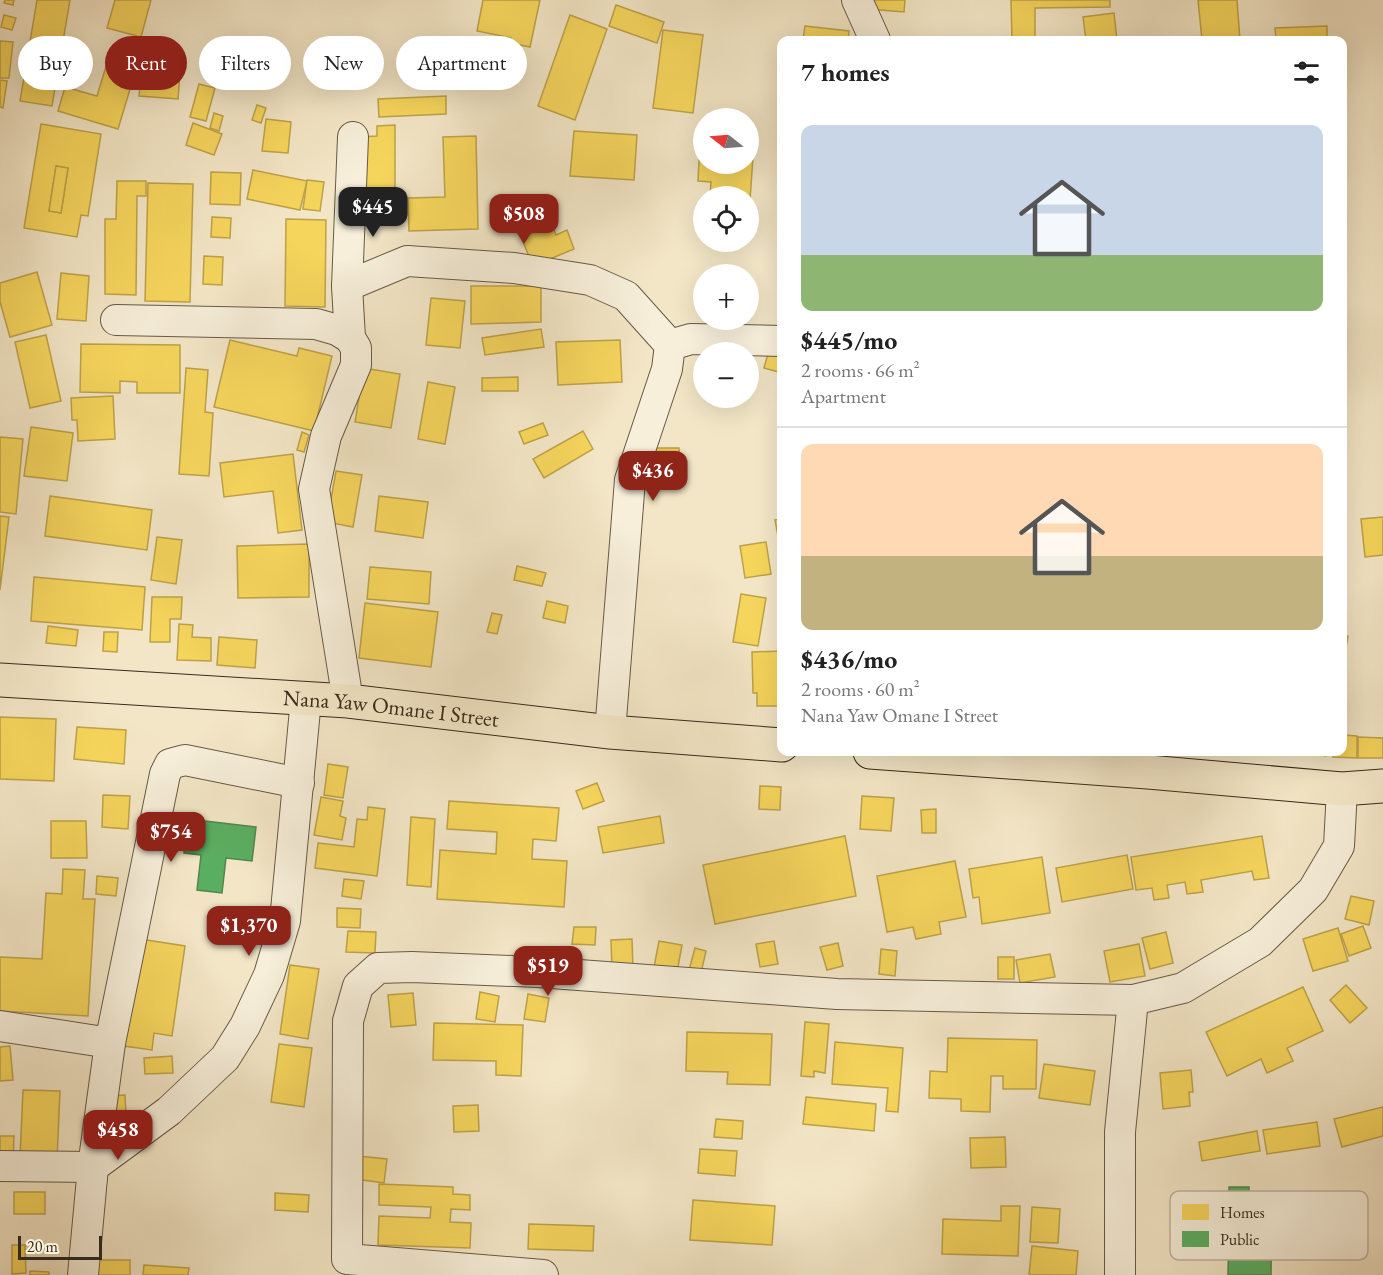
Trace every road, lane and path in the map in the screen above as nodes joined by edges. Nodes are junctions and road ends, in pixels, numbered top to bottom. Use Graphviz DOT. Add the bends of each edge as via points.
graph roads {
  1 [pos="857,0"];
  2 [pos="873,36"];
  3 [pos="353,137"];
  4 [pos="347,286"];
  5 [pos="116,320"];
  6 [pos="350,338"];
  7 [pos="777,341"];
  8 [pos="670,345"];
  9 [pos="0,680"];
  10 [pos="306,699"];
  11 [pos="348,701"];
  12 [pos="610,732"];
  13 [pos="777,745"];
  14 [pos="982,756"];
  15 [pos="1150,762"];
  16 [pos="299,783"];
  17 [pos="1383,786"];
  18 [pos="1342,789"];
  19 [pos="1133,1000"];
  20 [pos="0,1026"];
  21 [pos="110,1043"];
  22 [pos="0,1166"];
  23 [pos="93,1167"];
  24 [pos="347,1267"];
  25 [pos="83,1275"];
  26 [pos="543,1275"];
  27 [pos="1120,1275"];
  1 -- 2 [label="street"];
  3 -- 4 [label="street"];
  4 -- 6 [label="street"];
  4 -- 8 [label="street" via="407,261 514,268 590,280 626,296"];
  5 -- 6 [label="street" via="316,324"];
  6 -- 11 [label="street" via="356,348 356,365 326,436 314,489"];
  7 -- 8 [label="street" via="691,339"];
  8 -- 12 [label="street" via="667,369 630,480"];
  9 -- 10 [label="main road, Nana Yaw Omane I Street"];
  10 -- 11 [label="main road, Nana Yaw Omane I Street"];
  10 -- 16 [label="street"];
  11 -- 12 [label="main road, Nana Yaw Omane I Street"];
  12 -- 13 [label="main road, Nana Yaw Omane I Street"];
  14 -- 15 [label="main road"];
  15 -- 18 [label="main road"];
  16 -- 21 [label="street" via="185,760 171,764 165,774"];
  16 -- 23 [label="street" via="285,921 269,975 245,1026 225,1058 177,1104"];
  17 -- 18 [label="main road"];
  18 -- 19 [label="street" via="1339,846 1313,890 1260,942 1183,988"];
  19 -- 24 [label="street" via="837,994 538,972 378,968 357,986 348,1022"];
  19 -- 27 [label="street" via="1120,1132"];
  20 -- 21 [label="street"];
  21 -- 23 [label="street"];
  22 -- 23 [label="street"];
  23 -- 25 [label="street"];
  24 -- 26 [label="street"];
}
